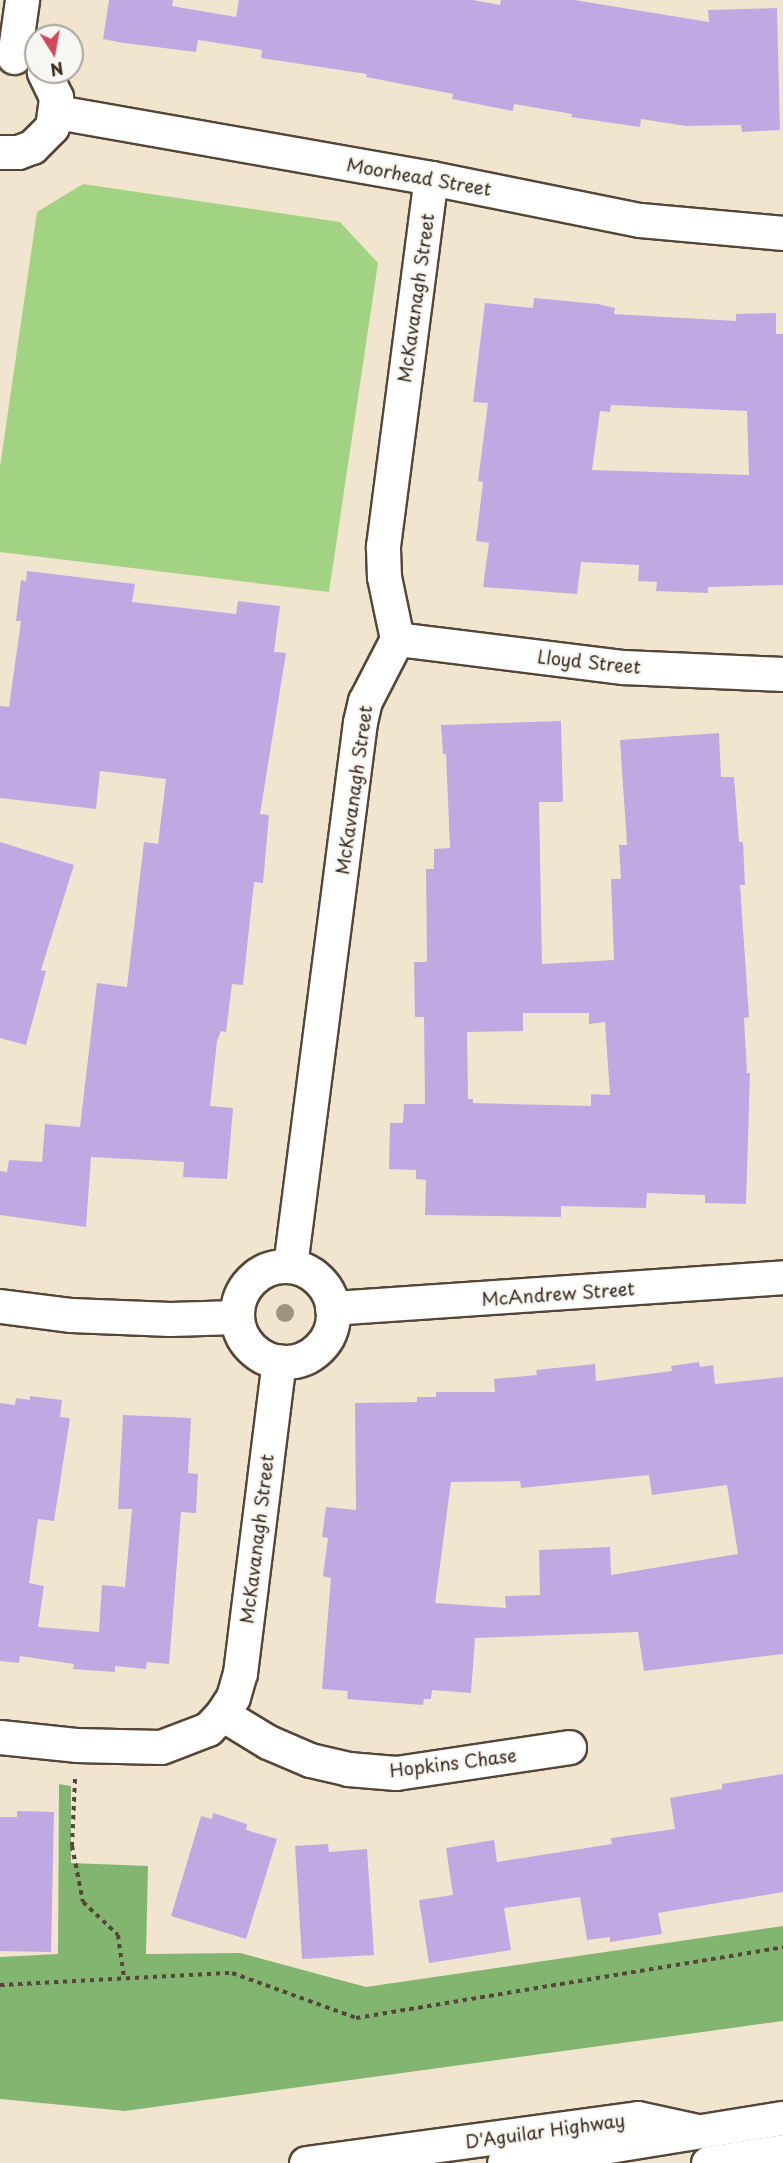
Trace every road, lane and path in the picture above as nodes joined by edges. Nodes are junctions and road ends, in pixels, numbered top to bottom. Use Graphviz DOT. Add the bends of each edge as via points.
graph roads {
  1 [pos="22,0"];
  2 [pos="17,60"];
  3 [pos="51,84"];
  4 [pos="57,112"];
  5 [pos="1,159"];
  6 [pos="431,178"];
  7 [pos="783,233"];
  8 [pos="397,639"];
  9 [pos="783,674"];
  10 [pos="291,1266"];
  11 [pos="783,1277"];
  12 [pos="0,1306"];
  13 [pos="332,1308"];
  14 [pos="237,1317"];
  15 [pos="279,1361"];
  16 [pos="222,1714"];
  17 [pos="0,1737"];
  18 [pos="76,1745"];
  19 [pos="569,1747"];
  20 [pos="783,1947"];
  21 [pos="124,1978"];
  22 [pos="0,1985"];
  23 [pos="783,2118"];
  24 [pos="697,2132"];
  25 [pos="783,2151"];
  26 [pos="306,2163"];
  27 [pos="504,2163"];
  28 [pos="708,2163"];
  1 -- 2 [label="main road"];
  3 -- 4 [label="main road"];
  4 -- 5 [label="main road" via="52,127 38,143"];
  4 -- 6 [label="main road, Moorhead Street"];
  6 -- 7 [label="main road, Moorhead Street" via="640,220"];
  6 -- 8 [label="main road, McKavanagh Street" via="383,546 384,577"];
  8 -- 9 [label="main road, Lloyd Street" via="623,667"];
  8 -- 10 [label="main road, McKavanagh Street" via="365,701 360,722"];
  10 -- 13 [label="main road" via="319,1280"];
  10 -- 14 [label="main road" via="276,1266 251,1279 238,1302"];
  11 -- 13 [label="main road, McAndrew Street"];
  12 -- 14 [label="main road" via="171,1319"];
  13 -- 15 [label="main road" via="327,1336 319,1347 307,1356"];
  14 -- 15 [label="main road" via="240,1333 250,1347 263,1357"];
  15 -- 16 [label="main road, McKavanagh Street" via="240,1673 233,1697"];
  16 -- 18 [label="main road" via="208,1729 161,1747"];
  16 -- 19 [label="main road, Hopkins Chase" via="310,1760 348,1769 396,1773"];
  17 -- 18 [label="main road"];
  18 -- 21 [label="path" via="72,1846 83,1902 118,1935"];
  20 -- 21 [label="path" via="356,2018 232,1973"];
  21 -- 22 [label="path"];
  23 -- 24 [label="main road, D'Aguilar Highway"];
  24 -- 26 [label="main road, D'Aguilar Highway" via="638,2118"];
  24 -- 27 [label="main road"];
  25 -- 28 [label="main road"];
}
